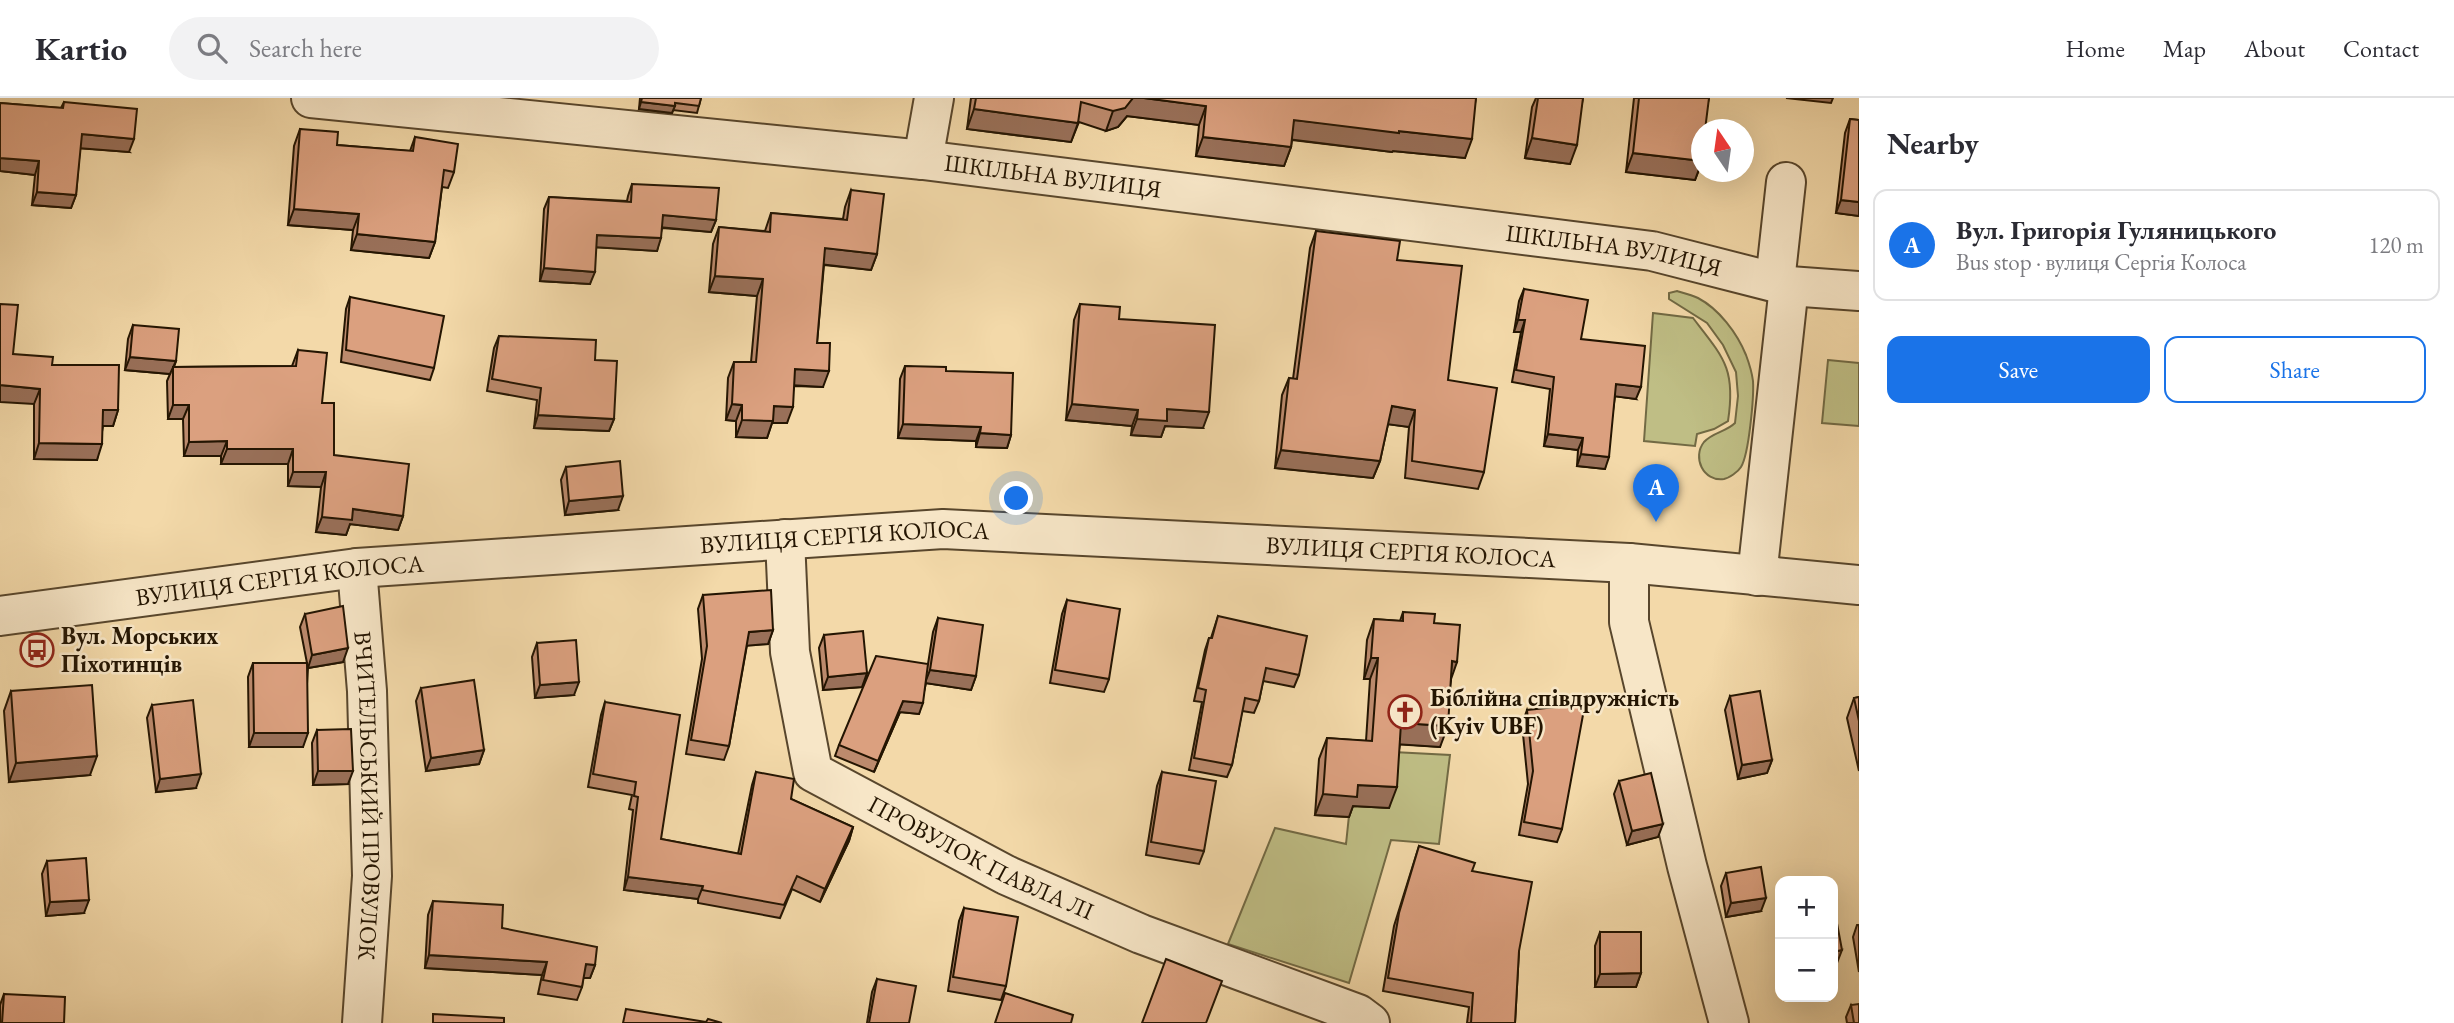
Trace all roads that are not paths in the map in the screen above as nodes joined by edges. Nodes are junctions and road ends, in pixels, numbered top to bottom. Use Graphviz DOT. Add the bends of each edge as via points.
graph roads {
  1 [pos="311,98"];
  2 [pos="934,98"];
  3 [pos="923,160"];
  4 [pos="1786,182"];
  5 [pos="1782,284"];
  6 [pos="1859,291"];
  7 [pos="785,539"];
  8 [pos="1629,563"];
  9 [pos="357,568"];
  10 [pos="1757,576"];
  11 [pos="1859,585"];
  12 [pos="0,617"];
  13 [pos="362,1023"];
  14 [pos="1370,1023"];
  15 [pos="1729,1023"];
  1 -- 3 [label="street, ШКІЛЬНА ВУЛИЦЯ"];
  2 -- 3 [label="street"];
  3 -- 5 [label="street, ШКІЛЬНА ВУЛИЦЯ" via="1652,251"];
  4 -- 5 [label="street"];
  5 -- 6 [label="street, ШКІЛЬНА ВУЛИЦЯ"];
  5 -- 10 [label="street"];
  7 -- 8 [label="street, ВУЛИЦЯ СЕРГІЯ КОЛОСА" via="943,529"];
  7 -- 9 [label="street, ВУЛИЦЯ СЕРГІЯ КОЛОСА"];
  7 -- 14 [label="street, ПРОВУЛОК ПАВЛА ЛІ" via="790,652 813,772 1006,875 1141,934 1359,1014"];
  8 -- 10 [label="street, ВУЛИЦЯ СЕРГІЯ КОЛОСА"];
  8 -- 15 [label="street" via="1629,622"];
  9 -- 12 [label="street, ВУЛИЦЯ СЕРГІЯ КОЛОСА"];
  9 -- 13 [label="street, ВЧИТЕЛЬСЬКИЙ ПРОВУЛОК" via="367,691 372,876"];
  10 -- 11 [label="street, ВУЛИЦЯ СЕРГІЯ КОЛОСА"];
}
